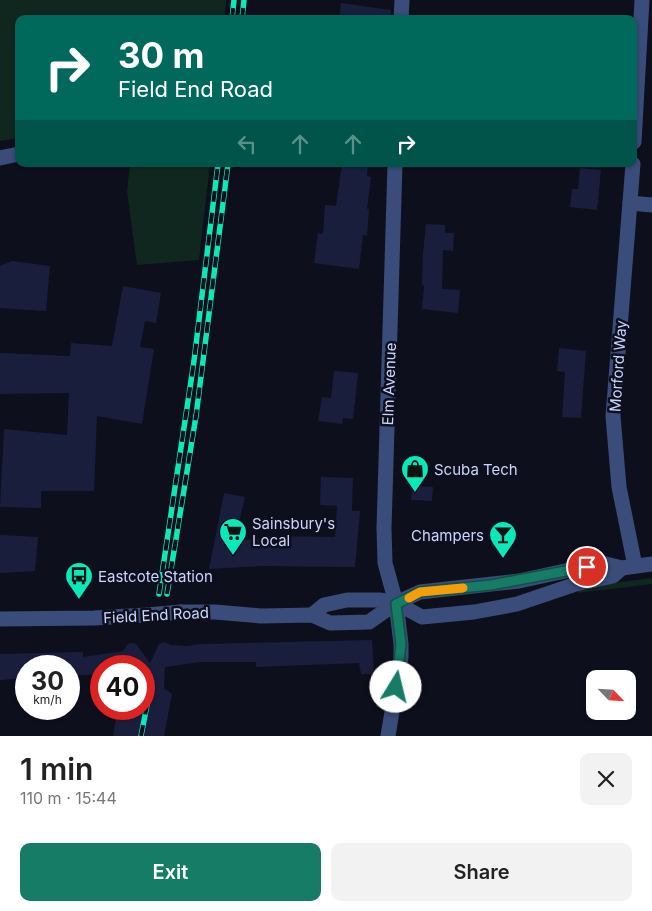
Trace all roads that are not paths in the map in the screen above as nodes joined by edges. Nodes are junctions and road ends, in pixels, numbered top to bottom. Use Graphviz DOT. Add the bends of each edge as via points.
graph roads {
  1 [pos="402,0"];
  2 [pos="642,0"];
  3 [pos="401,15"];
  4 [pos="637,89"];
  5 [pos="15,155"];
  6 [pos="0,158"];
  7 [pos="395,167"];
  8 [pos="632,167"];
  9 [pos="630,203"];
  10 [pos="652,204"];
  11 [pos="652,564"];
  12 [pos="628,567"];
  13 [pos="396,604"];
  14 [pos="312,615"];
  15 [pos="0,619"];
  16 [pos="388,736"];
  1 -- 3 [label="street"];
  2 -- 4 [label="street"];
  5 -- 6 [label="street"];
  7 -- 13 [label="street, Elm Avenue" via="384,528 385,563"];
  8 -- 9 [label="street, Morford Way"];
  9 -- 10 [label="street"];
  9 -- 12 [label="street, Morford Way" via="613,416"];
  11 -- 12 [label="street, Field End Road"];
  12 -- 13 [label="street, Field End Road" via="602,563 510,582 420,592"];
  12 -- 13 [label="street, Field End Road" via="613,576 576,584 498,609 422,617"];
  13 -- 14 [label="street, Field End Road" via="381,600 341,600 324,604"];
  13 -- 14 [label="street, Field End Road" via="369,622 330,623"];
  13 -- 16 [label="street, Elm Avenue" via="401,658"];
  14 -- 15 [label="street, Field End Road, bridge" via="181,612 94,618"];
}
